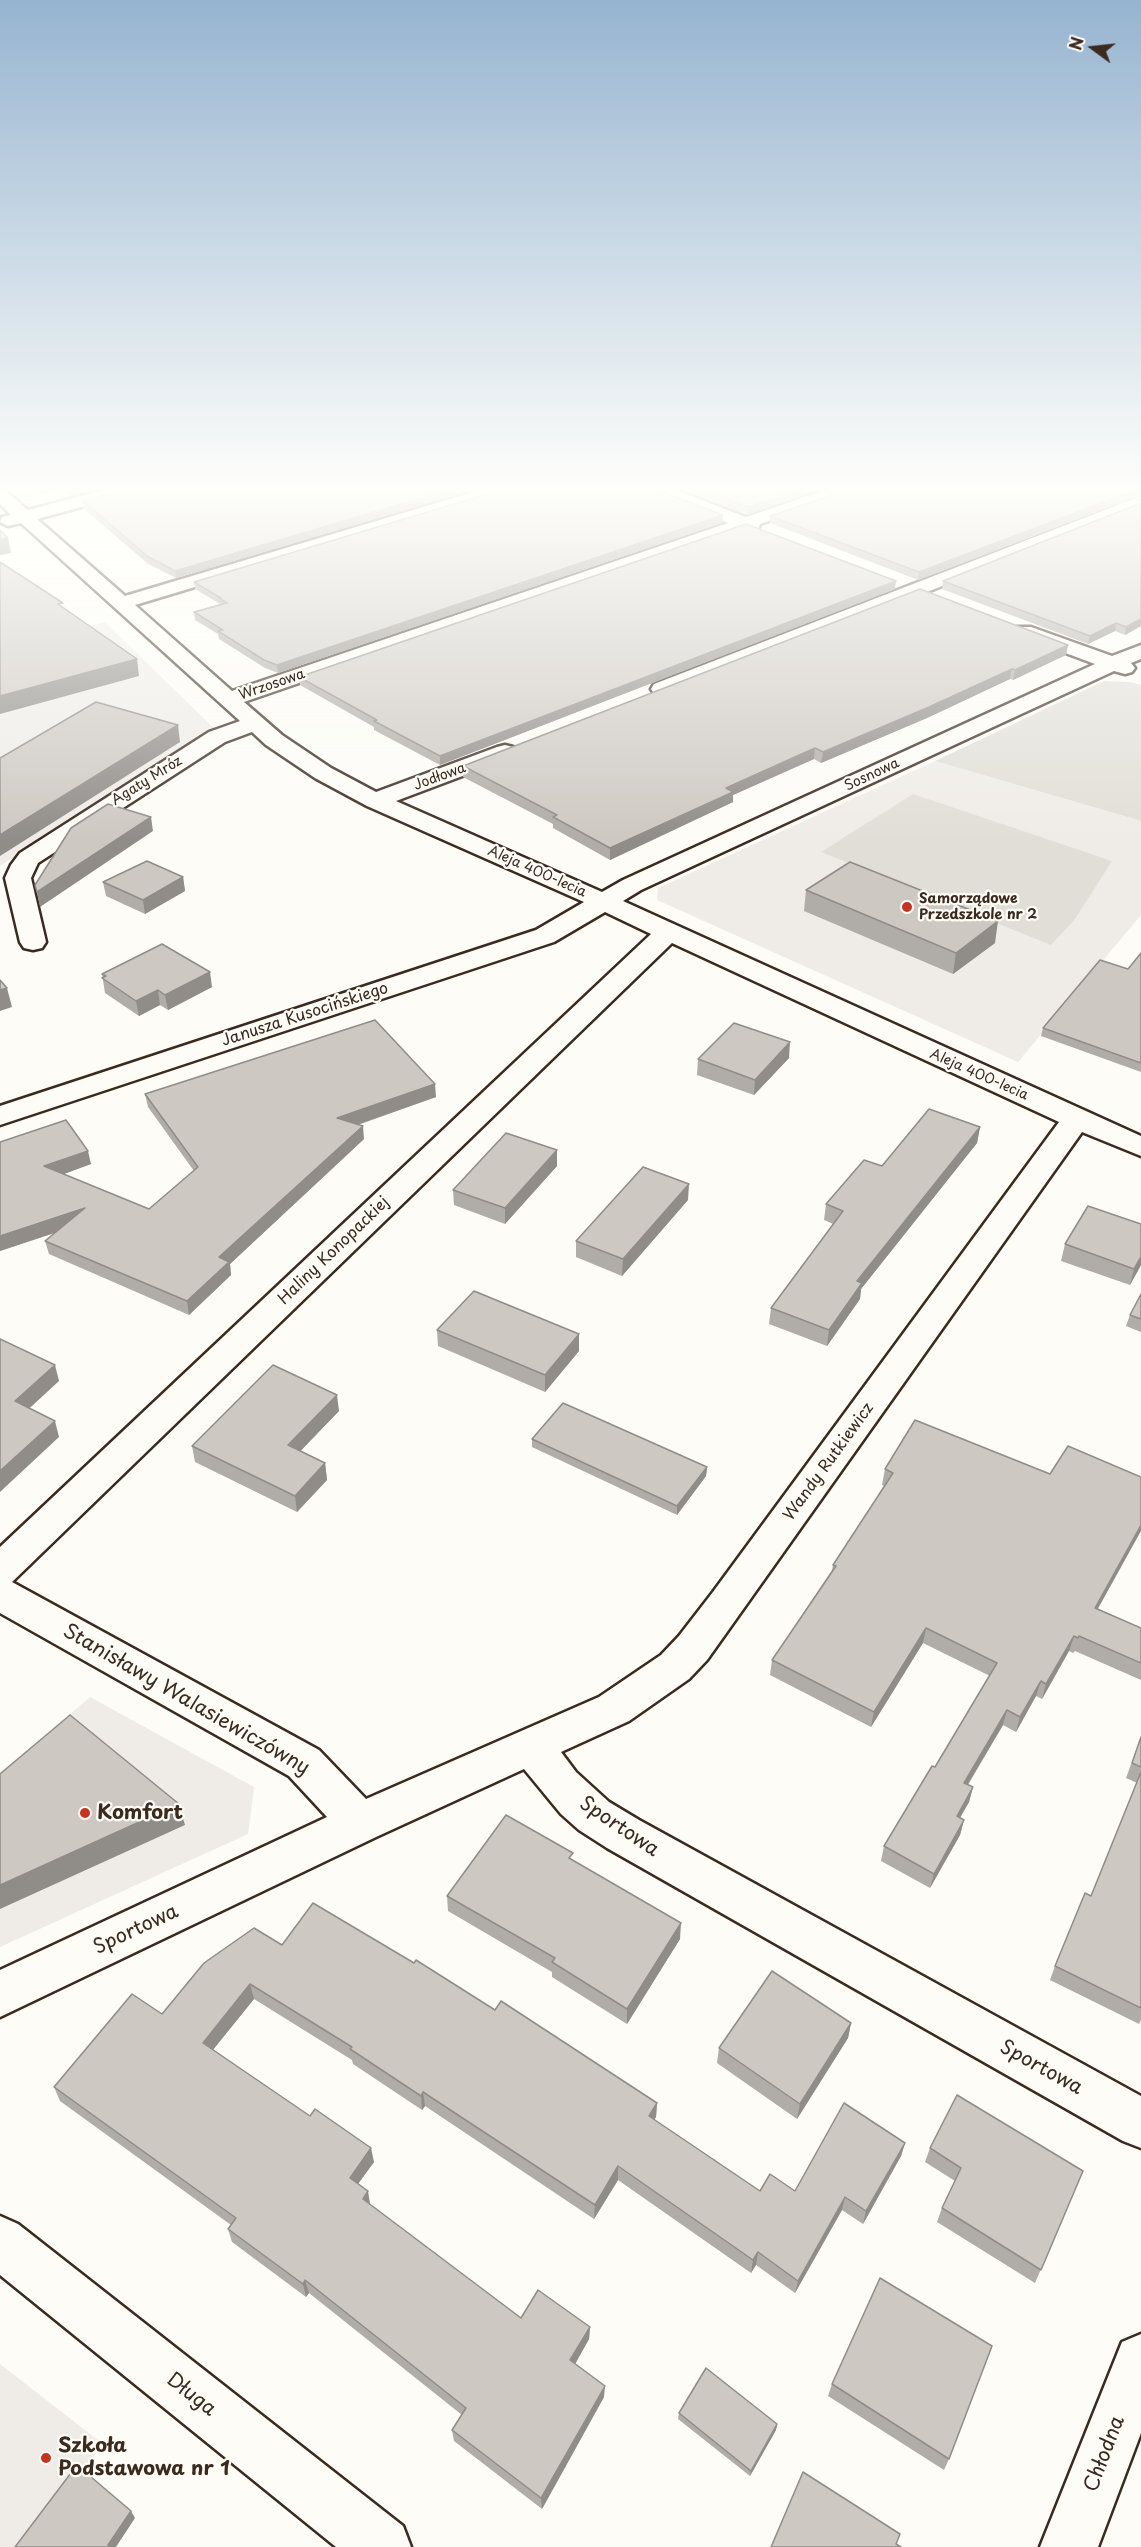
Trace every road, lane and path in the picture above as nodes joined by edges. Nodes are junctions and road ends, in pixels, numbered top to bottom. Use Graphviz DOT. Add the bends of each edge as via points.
graph roads {
  1 [pos="122,603"];
  2 [pos="512,603"];
  3 [pos="880,603"];
  4 [pos="1003,622"];
  5 [pos="1141,651"];
  6 [pos="1113,664"];
  7 [pos="1141,672"];
  8 [pos="641,698"];
  9 [pos="228,700"];
  10 [pos="255,723"];
  11 [pos="520,746"];
  12 [pos="375,801"];
  13 [pos="604,902"];
  14 [pos="669,931"];
  15 [pos="33,942"];
  16 [pos="0,1116"];
  17 [pos="1076,1119"];
  18 [pos="1141,1147"];
  19 [pos="0,1571"];
  20 [pos="0,1594"];
  21 [pos="530,1745"];
  22 [pos="360,1823"];
  23 [pos="0,1994"];
  24 [pos="1141,2123"];
  25 [pos="0,2242"];
  26 [pos="1141,2361"];
  27 [pos="382,2547"];
  28 [pos="1069,2547"];
  1 -- 9 [label="street, Aleja 400-lecia"];
  2 -- 9 [label="street, Wrzosowa"];
  3 -- 8 [label="street"];
  4 -- 6 [label="street"];
  5 -- 6 [label="street, Sosnowa"];
  6 -- 7 [label="street"];
  6 -- 13 [label="street, Sosnowa" via="632,885"];
  9 -- 10 [label="street, Aleja 400-lecia"];
  10 -- 12 [label="street, Aleja 400-lecia" via="292,754"];
  10 -- 15 [label="street, Agaty Mróz" via="217,737 29,858 18,878"];
  11 -- 12 [label="street, Jodłowa"];
  12 -- 13 [label="street, Aleja 400-lecia"];
  13 -- 14 [label="street, Aleja 400-lecia"];
  13 -- 16 [label="street, Janusza Kusocińskiego" via="545,936"];
  14 -- 17 [label="street, Aleja 400-lecia"];
  14 -- 19 [label="street, Haliny Konopackiej"];
  17 -- 18 [label="street, Aleja 400-lecia"];
  17 -- 21 [label="street, Wandy Rutkiewicz" via="693,1648 657,1682 614,1709"];
  20 -- 22 [label="street, Stanisławy Walasiewiczówny" via="304,1763"];
  21 -- 22 [label="street, Sportowa"];
  21 -- 24 [label="street, Sportowa" via="576,1800 623,1834"];
  22 -- 23 [label="street, Sportowa"];
  25 -- 27 [label="street, Długa"];
  26 -- 28 [label="street, Chłodna"];
}
